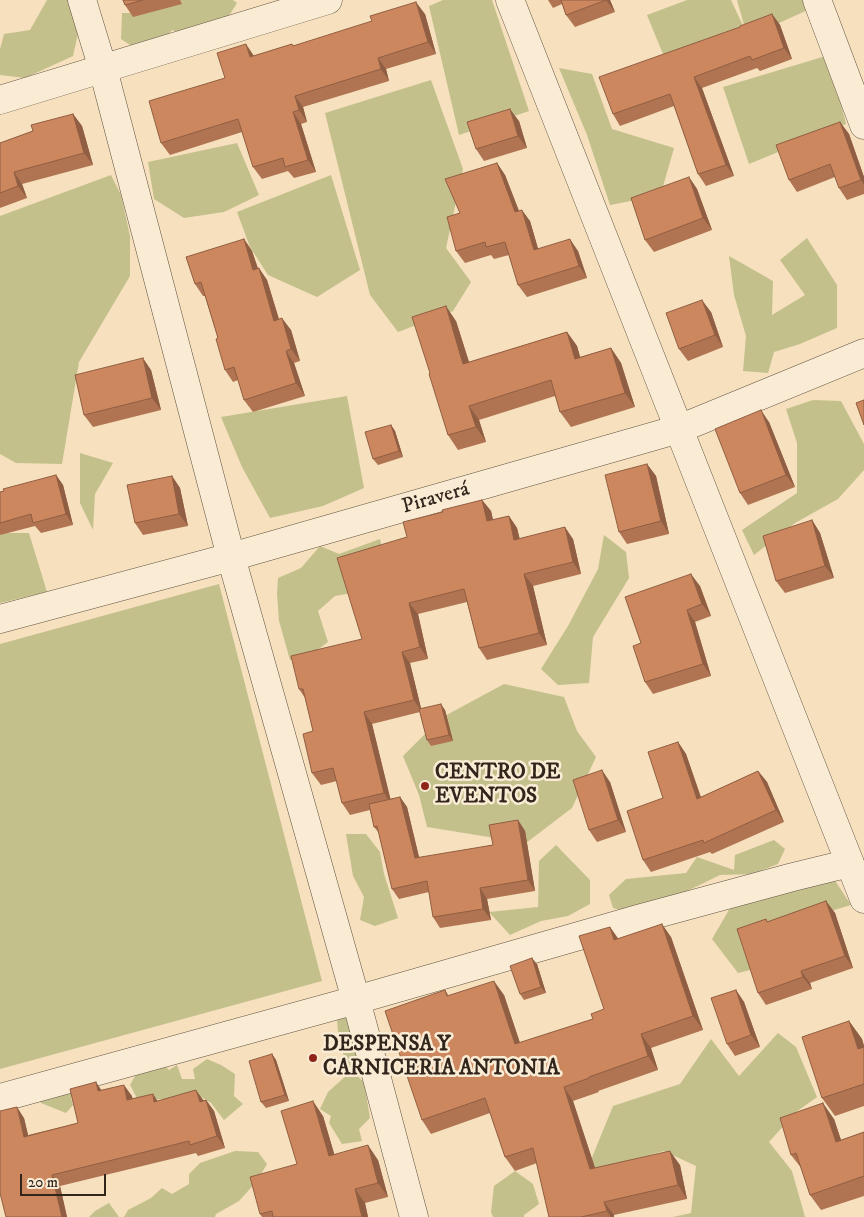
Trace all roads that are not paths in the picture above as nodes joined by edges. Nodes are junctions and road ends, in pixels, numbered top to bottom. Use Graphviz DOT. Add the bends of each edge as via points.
graph roads {
  1 [pos="82,0"];
  2 [pos="328,0"];
  3 [pos="510,0"];
  4 [pos="818,0"];
  5 [pos="103,69"];
  6 [pos="0,100"];
  7 [pos="864,125"];
  8 [pos="864,353"];
  9 [pos="680,429"];
  10 [pos="231,557"];
  11 [pos="0,619"];
  12 [pos="850,863"];
  13 [pos="864,899"];
  14 [pos="356,1000"];
  15 [pos="0,1098"];
  16 [pos="414,1217"];
  1 -- 5 [label="street"];
  2 -- 5 [label="street"];
  3 -- 9 [label="street"];
  4 -- 7 [label="street"];
  5 -- 6 [label="street"];
  5 -- 10 [label="street"];
  8 -- 9 [label="street, Piraverá"];
  9 -- 10 [label="street, Piraverá"];
  9 -- 12 [label="street"];
  10 -- 11 [label="street, Piraverá"];
  10 -- 14 [label="street"];
  12 -- 13 [label="street"];
  12 -- 14 [label="street"];
  14 -- 15 [label="street"];
  14 -- 16 [label="street"];
}
